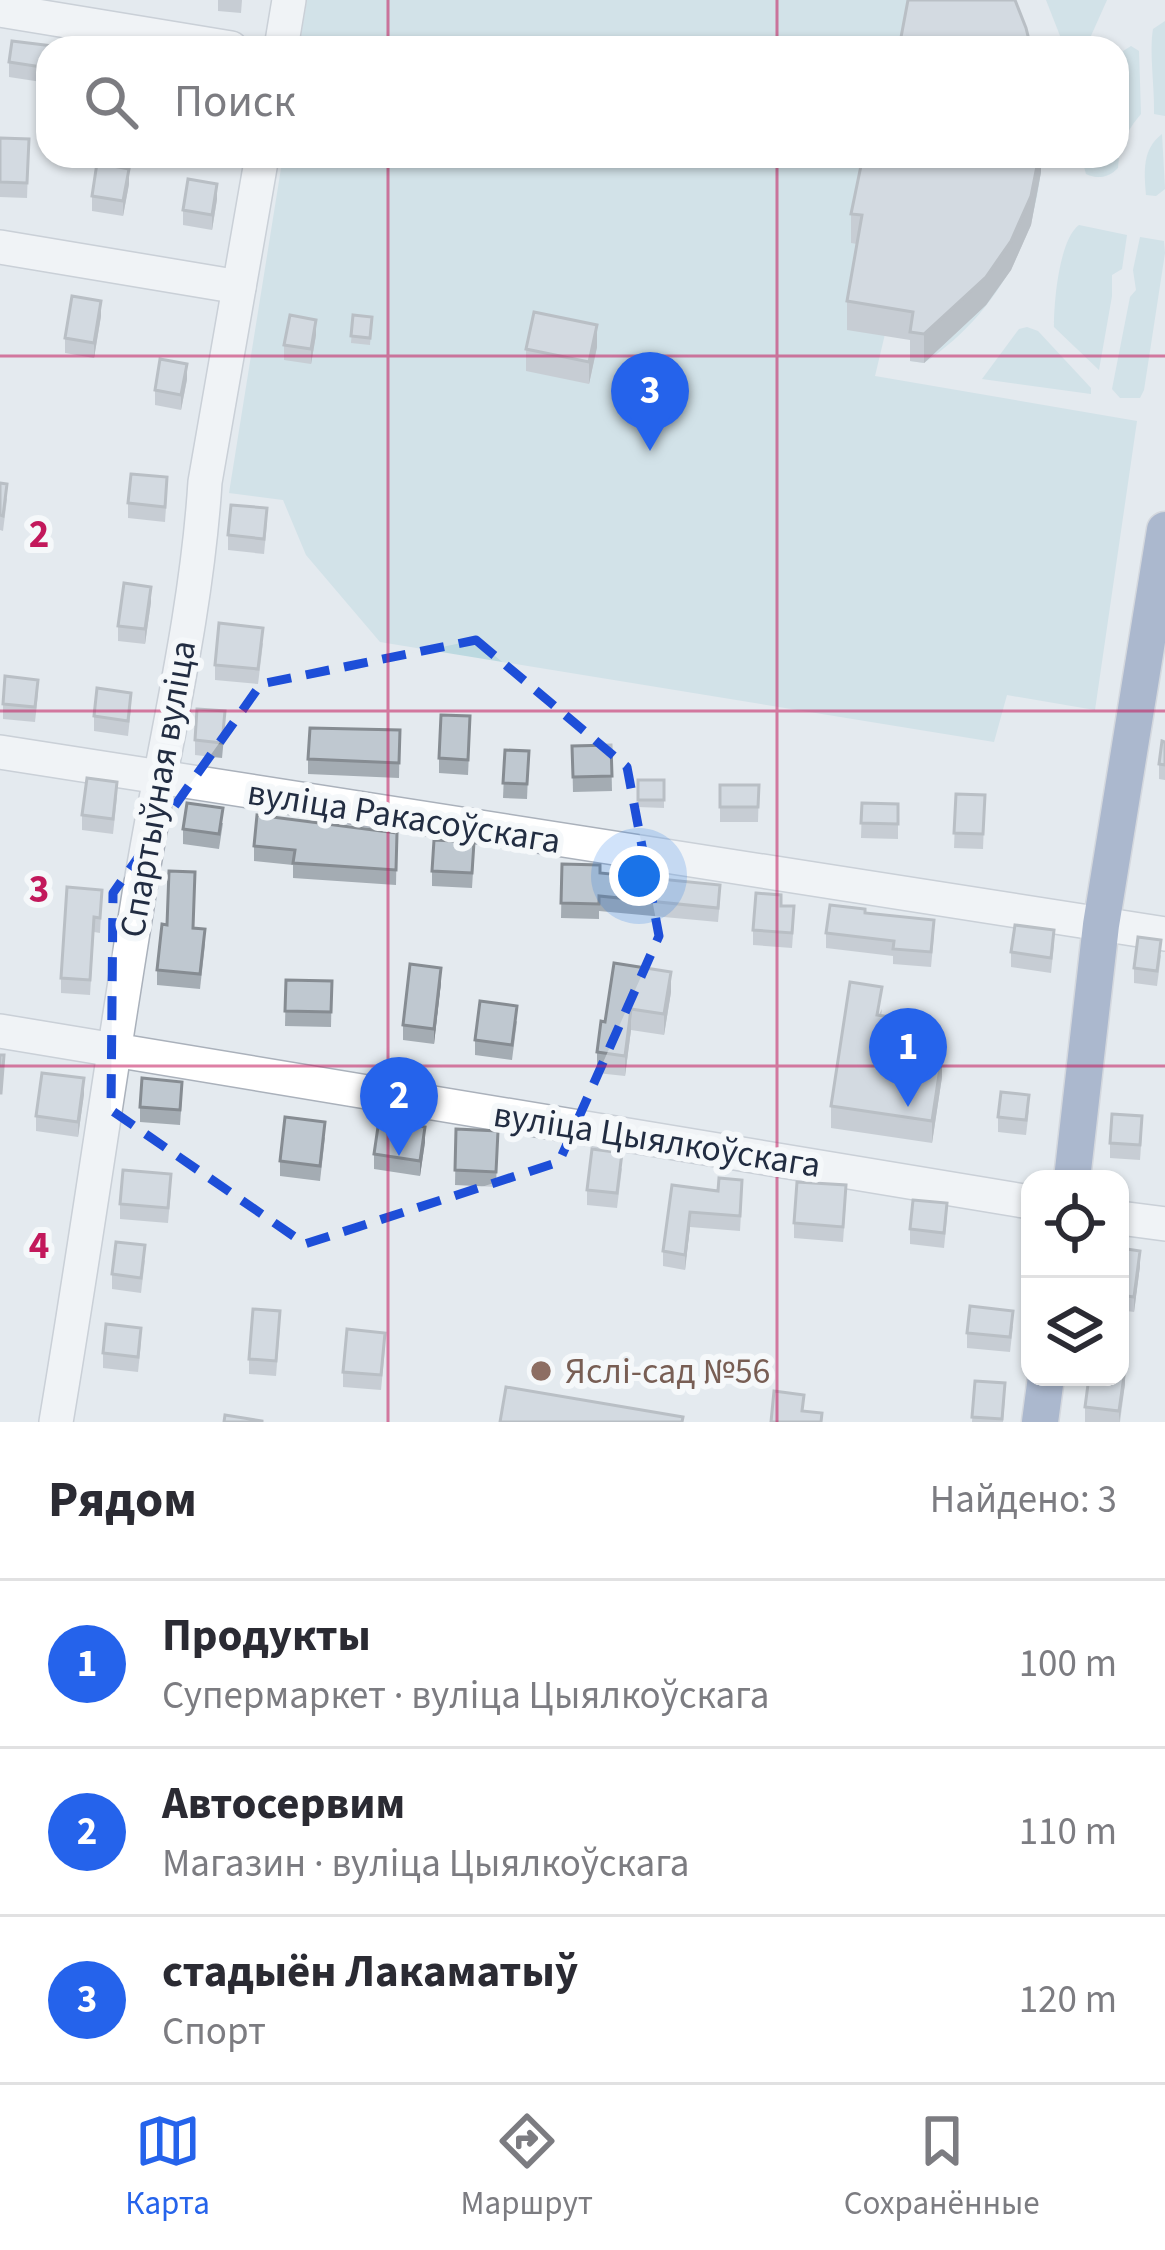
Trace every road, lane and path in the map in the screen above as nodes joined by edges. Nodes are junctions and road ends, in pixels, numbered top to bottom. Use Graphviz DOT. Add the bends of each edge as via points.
graph roads {
  1 [pos="289,0"];
  2 [pos="0,10"];
  3 [pos="158,36"];
  4 [pos="283,36"];
  5 [pos="260,168"];
  6 [pos="0,247"];
  7 [pos="239,287"];
  8 [pos="1165,530"];
  9 [pos="0,752"];
  10 [pos="162,780"];
  11 [pos="1101,925"];
  12 [pos="1165,934"];
  13 [pos="0,1031"];
  14 [pos="116,1050"];
  15 [pos="1073,1170"];
  16 [pos="1021,1201"];
  17 [pos="1129,1219"];
  18 [pos="1165,1224"];
  19 [pos="1045,1386"];
  20 [pos="56,1422"];
  21 [pos="1040,1422"];
  1 -- 4 [label="street"];
  2 -- 3 [label="street"];
  5 -- 7 [label="street, Спартыўная вуліца"];
  6 -- 7 [label="street"];
  7 -- 10 [label="street, Спартыўная вуліца"];
  8 -- 11 [label="main road"];
  9 -- 10 [label="street, вуліца Ракасоўскага"];
  10 -- 11 [label="street, вуліца Ракасоўскага"];
  10 -- 14 [label="street, Спартыўная вуліца"];
  11 -- 12 [label="street, вуліца Ракасоўскага"];
  11 -- 15 [label="main road"];
  13 -- 14 [label="street, вуліца Цыялкоўскага"];
  14 -- 16 [label="street, вуліца Цыялкоўскага"];
  14 -- 20 [label="street, Спартыўная вуліца"];
  17 -- 18 [label="street"];
  19 -- 21 [label="main road"];
}
